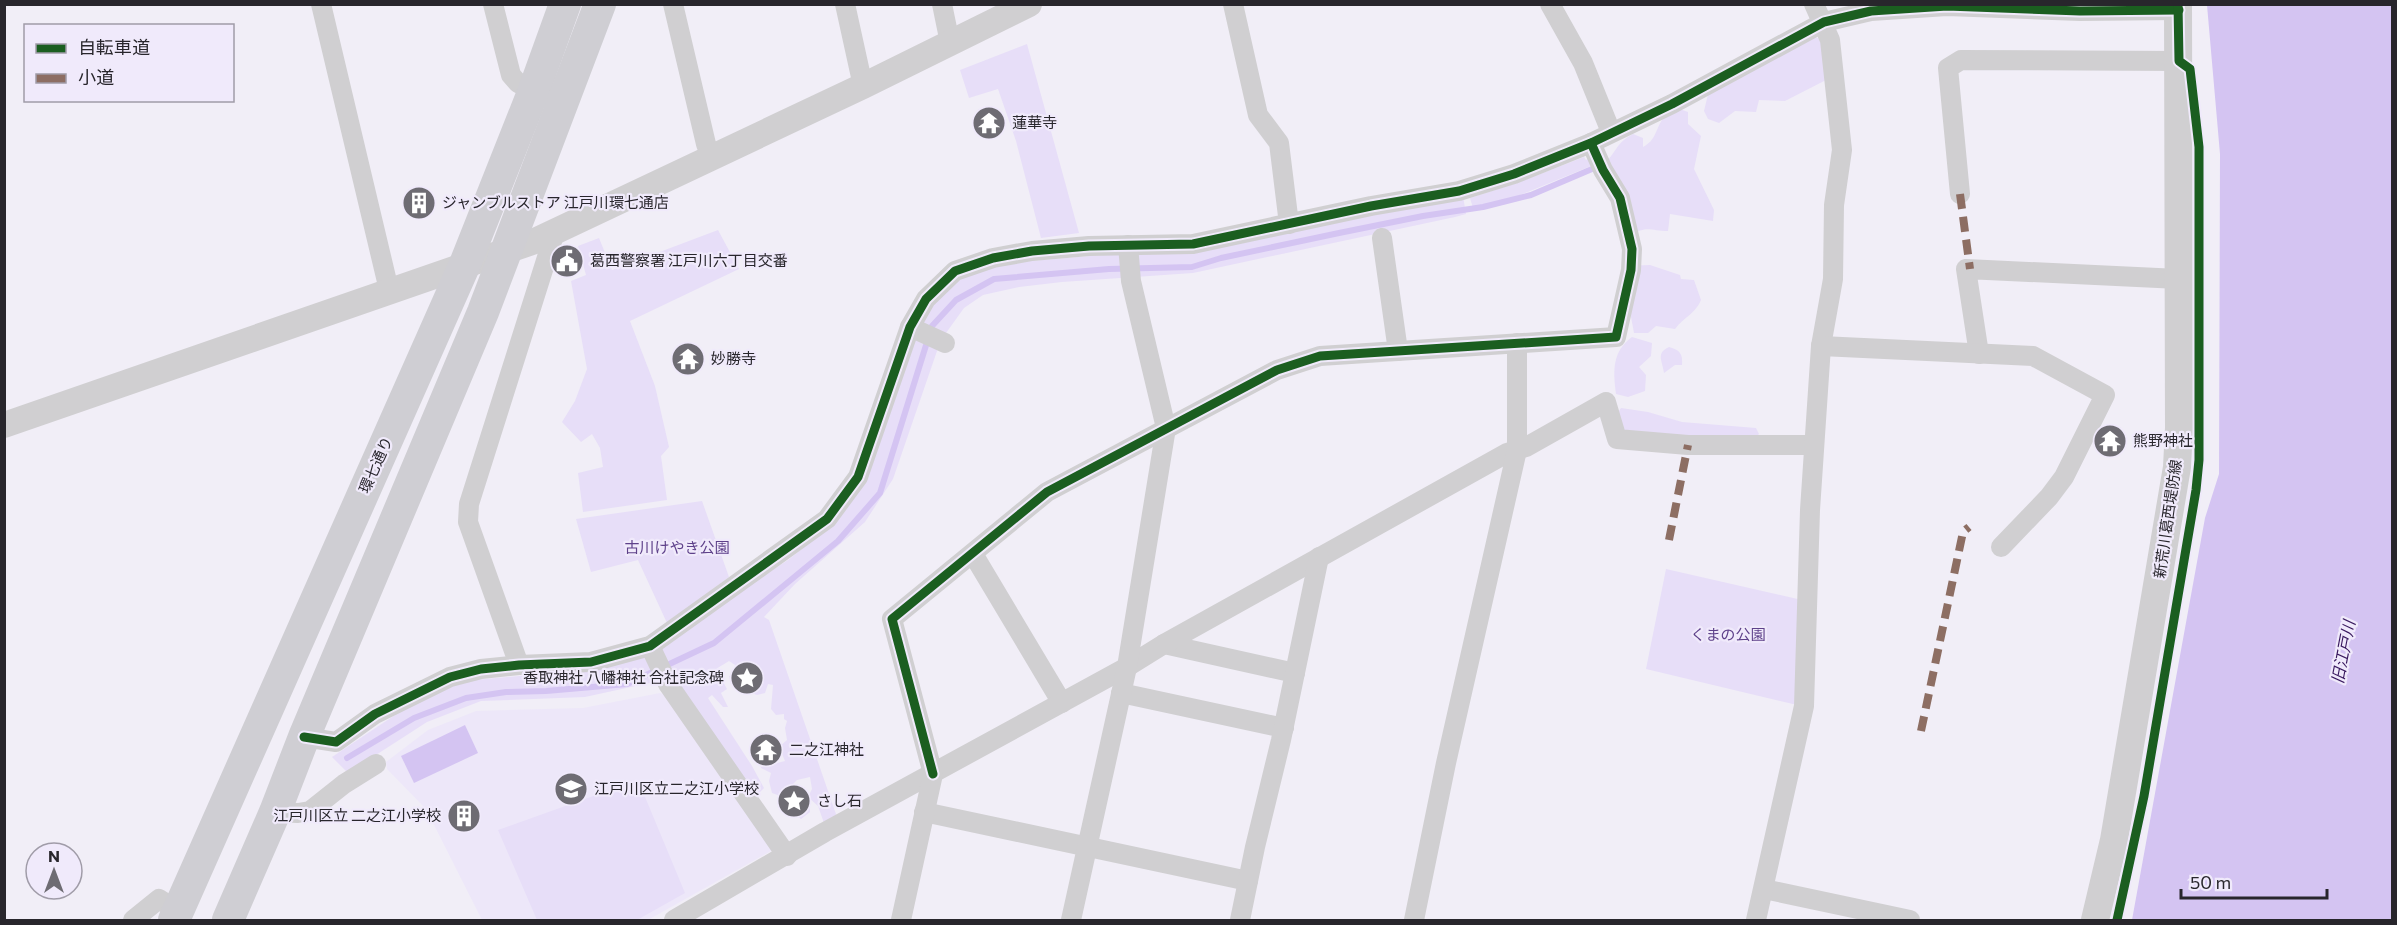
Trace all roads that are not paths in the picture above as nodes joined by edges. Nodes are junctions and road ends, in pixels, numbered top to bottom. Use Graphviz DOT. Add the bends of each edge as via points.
graph roads {
  1 [pos="321,4"];
  2 [pos="494,4"];
  3 [pos="565,4"];
  4 [pos="600,4"];
  5 [pos="673,4"];
  6 [pos="845,4"];
  7 [pos="942,4"];
  8 [pos="1233,4"];
  9 [pos="1550,4"];
  10 [pos="1019,7"];
  11 [pos="2171,8"];
  12 [pos="1819,13"];
  13 [pos="950,43"];
  14 [pos="2179,61"];
  15 [pos="863,86"];
  16 [pos="534,90"];
  17 [pos="564,101"];
  18 [pos="1611,132"];
  19 [pos="1591,143"];
  20 [pos="712,158"];
  21 [pos="1960,194"];
  22 [pos="1289,224"];
  23 [pos="555,232"];
  24 [pos="1382,238"];
  25 [pos="1128,245"];
  26 [pos="506,253"];
  27 [pos="465,264"];
  28 [pos="2179,279"];
  29 [pos="389,290"];
  30 [pos="910,327"];
  31 [pos="1517,342"];
  32 [pos="945,343"];
  33 [pos="1821,346"];
  34 [pos="1398,351"];
  35 [pos="1979,354"];
  36 [pos="4,425"];
  37 [pos="1166,428"];
  38 [pos="1814,446"];
  39 [pos="1517,450"];
  40 [pos="2001,547"];
  41 [pos="973,554"];
  42 [pos="1319,557"];
  43 [pos="1164,644"];
  44 [pos="653,651"];
  45 [pos="519,665"];
  46 [pos="1127,667"];
  47 [pos="1295,673"];
  48 [pos="1121,693"];
  49 [pos="1062,703"];
  50 [pos="1284,728"];
  51 [pos="304,737"];
  52 [pos="376,764"];
  53 [pos="933,774"];
  54 [pos="275,812"];
  55 [pos="924,812"];
  56 [pos="1088,847"];
  57 [pos="787,856"];
  58 [pos="1248,881"];
  59 [pos="1764,889"];
  60 [pos="176,916"];
  61 [pos="133,921"];
  62 [pos="228,921"];
  63 [pos="674,921"];
  64 [pos="901,921"];
  65 [pos="1071,921"];
  66 [pos="1240,921"];
  67 [pos="1414,921"];
  68 [pos="1756,921"];
  69 [pos="1910,921"];
  70 [pos="2095,921"];
  1 -- 29 [label="street"];
  2 -- 16 [label="street" via="511,75"];
  3 -- 16 [label="main road, 環七通り"];
  4 -- 17 [label="main road"];
  5 -- 20 [label="street" via="705,144"];
  6 -- 15 [label="street"];
  7 -- 13 [label="street"];
  8 -- 22 [label="street" via="1258,115 1278,143"];
  9 -- 18 [label="street" via="1583,63"];
  10 -- 13 [label="street"];
  11 -- 12 [label="street" via="2080,11 1947,6"];
  11 -- 14 [label="main road, 新荒川葛西堤防線"];
  12 -- 18 [label="street" via="1672,104"];
  12 -- 33 [label="street" via="1830,40 1842,150 1834,205 1833,279"];
  13 -- 15 [label="street"];
  14 -- 21 [label="street" via="1961,60 1948,68"];
  14 -- 28 [label="main road, 新荒川葛西堤防線"];
  15 -- 20 [label="street"];
  16 -- 17 [label="street"];
  16 -- 27 [label="main road, 環七通り"];
  17 -- 26 [label="main road"];
  18 -- 19 [label="street"];
  19 -- 22 [label="street" via="1459,191"];
  19 -- 31 [label="street" via="1620,198 1632,249 1616,337"];
  20 -- 23 [label="street"];
  22 -- 25 [label="street" via="1193,244"];
  23 -- 26 [label="street"];
  23 -- 45 [label="street" via="469,504 468,522"];
  24 -- 34 [label="street"];
  25 -- 30 [label="street" via="1032,251 993,258 955,271 926,299"];
  25 -- 37 [label="street" via="1131,281"];
  26 -- 27 [label="street"];
  26 -- 51 [label="main road"];
  27 -- 29 [label="street"];
  27 -- 60 [label="main road, 環七通り"];
  28 -- 35 [label="street" via="1966,269"];
  28 -- 70 [label="main road, 新荒川葛西堤防線" via="2179,428 2174,489 2116,829"];
  29 -- 36 [label="street"];
  30 -- 32 [label="street"];
  30 -- 44 [label="street" via="858,477 827,519"];
  31 -- 34 [label="street"];
  31 -- 39 [label="street"];
  33 -- 35 [label="street"];
  33 -- 38 [label="street"];
  34 -- 37 [label="street" via="1320,356 1277,370"];
  35 -- 40 [label="street" via="2033,356 2105,395 2064,477"];
  37 -- 41 [label="street" via="1047,492"];
  37 -- 46 [label="street"];
  38 -- 39 [label="street" via="1617,439 1606,402"];
  38 -- 59 [label="street" via="1804,706"];
  39 -- 42 [label="street"];
  39 -- 67 [label="street"];
  41 -- 49 [label="street"];
  41 -- 53 [label="street" via="892,619"];
  42 -- 43 [label="street"];
  42 -- 47 [label="street"];
  43 -- 46 [label="street"];
  43 -- 47 [label="street"];
  44 -- 45 [label="street" via="591,662"];
  44 -- 57 [label="street" via="666,680"];
  45 -- 51 [label="street" via="450,677 375,714 336,742"];
  46 -- 48 [label="street"];
  46 -- 49 [label="street"];
  47 -- 50 [label="street"];
  48 -- 50 [label="street"];
  48 -- 56 [label="street"];
  49 -- 53 [label="street"];
  50 -- 58 [label="street"];
  51 -- 54 [label="main road"];
  52 -- 54 [label="street" via="310,811"];
  53 -- 55 [label="street"];
  53 -- 57 [label="street"];
  54 -- 62 [label="main road"];
  55 -- 56 [label="street"];
  55 -- 64 [label="street"];
  56 -- 58 [label="street"];
  56 -- 65 [label="street"];
  57 -- 63 [label="street"];
  58 -- 66 [label="street"];
  59 -- 68 [label="street"];
  59 -- 69 [label="street"];
  60 -- 61 [label="street" via="159,899"];
}
